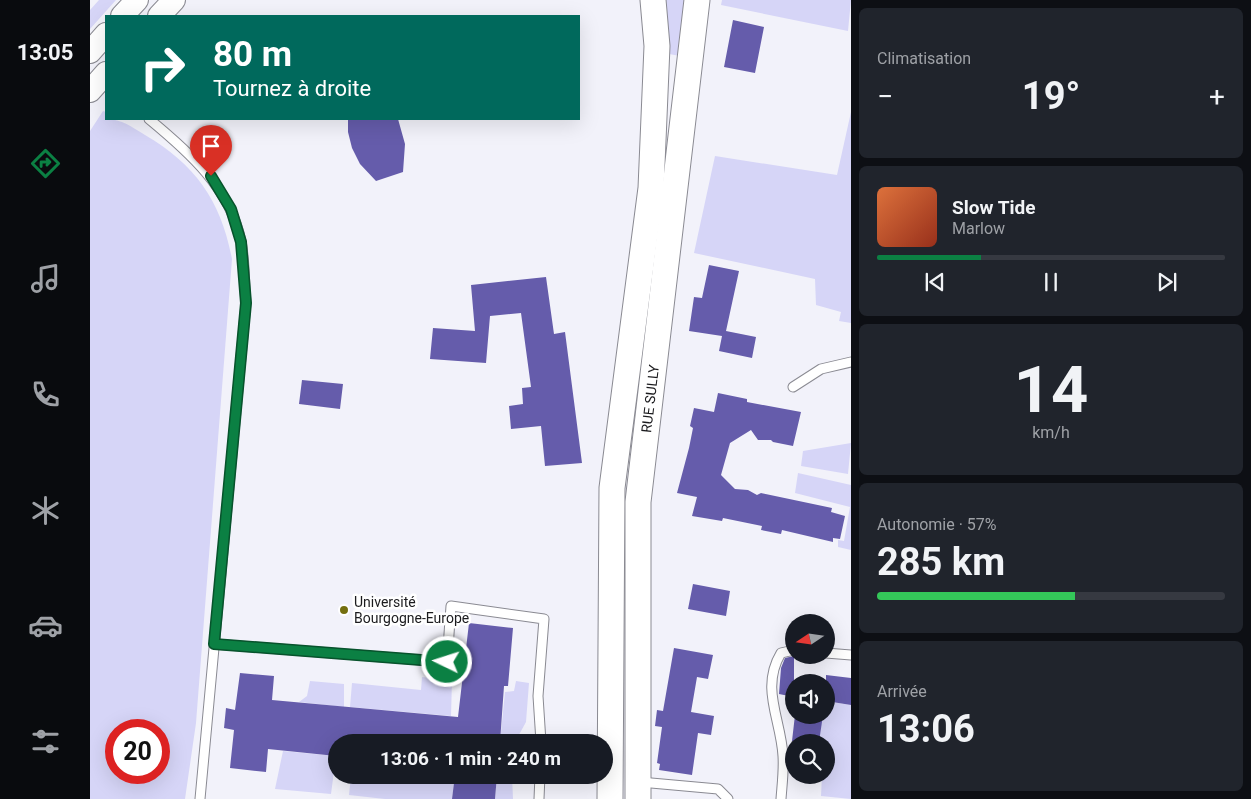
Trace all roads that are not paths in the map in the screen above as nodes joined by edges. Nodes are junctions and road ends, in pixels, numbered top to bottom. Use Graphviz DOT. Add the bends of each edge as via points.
graph roads {
  1 [pos="137,0"];
  2 [pos="174,0"];
  3 [pos="653,0"];
  4 [pos="697,0"];
  5 [pos="123,15"];
  6 [pos="160,15"];
  7 [pos="105,35"];
  8 [pos="90,52"];
  9 [pos="105,75"];
  10 [pos="90,91"];
  11 [pos="105,91"];
  12 [pos="90,95"];
  13 [pos="150,120"];
  14 [pos="851,362"];
  15 [pos="793,387"];
  16 [pos="214,644"];
  17 [pos="785,651"];
  18 [pos="835,653"];
  19 [pos="851,655"];
  20 [pos="540,734"];
  21 [pos="540,784"];
  22 [pos="638,790"];
  23 [pos="200,799"];
  24 [pos="539,799"];
  25 [pos="610,799"];
  26 [pos="728,799"];
  27 [pos="781,799"];
  1 -- 5 [label="street"];
  2 -- 6 [label="street"];
  3 -- 25 [label="main road, RUE SULLY" via="657,46 651,188 612,488"];
  4 -- 22 [label="main road, RUE SULLY" via="638,502"];
  7 -- 8 [label="street"];
  9 -- 10 [label="street"];
  11 -- 12 [label="lane"];
  13 -- 16 [label="lane" via="211,176 231,209 241,242 246,303"];
  14 -- 15 [label="lane" via="821,369"];
  16 -- 20 [label="lane" via="447,662 451,606 544,619 538,696"];
  16 -- 23 [label="lane"];
  17 -- 27 [label="lane" via="775,662 770,696 783,756"];
  18 -- 19 [label="lane"];
  21 -- 24 [label="lane"];
  22 -- 26 [label="lane" via="718,789"];
}
